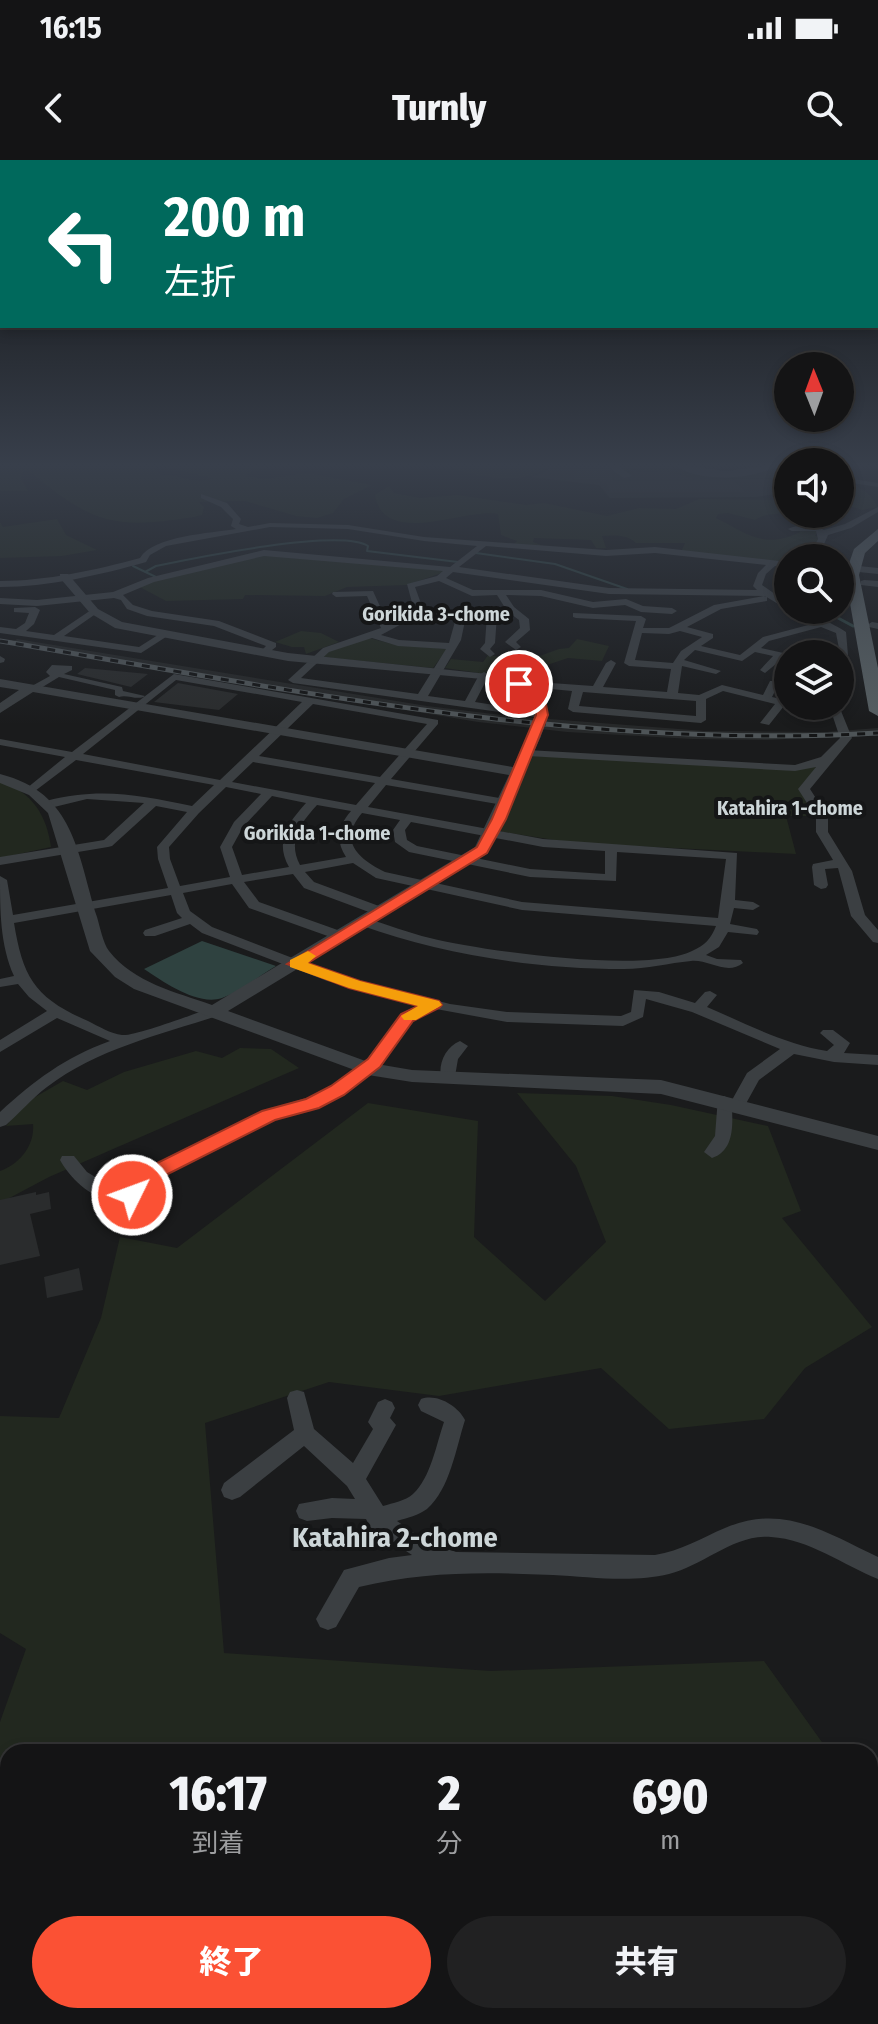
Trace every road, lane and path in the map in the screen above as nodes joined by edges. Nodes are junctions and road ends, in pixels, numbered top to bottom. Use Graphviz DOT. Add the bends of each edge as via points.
graph roads {
  1 [pos="171,551"];
  2 [pos="260,551"];
  3 [pos="296,551"];
  4 [pos="476,551"];
  5 [pos="575,551"];
  6 [pos="639,551"];
  7 [pos="663,551"];
  8 [pos="863,551"];
  9 [pos="871,551"];
  10 [pos="772,565"];
  11 [pos="453,570"];
  12 [pos="863,574"];
  13 [pos="64,576"];
  14 [pos="440,578"];
  15 [pos="0,584"];
  16 [pos="17,584"];
  17 [pos="621,591"];
  18 [pos="500,592"];
  19 [pos="336,594"];
  20 [pos="115,595"];
  21 [pos="636,595"];
  22 [pos="770,595"];
  23 [pos="83,598"];
  24 [pos="774,598"];
  25 [pos="1,603"];
  26 [pos="94,611"];
  27 [pos="419,611"];
  28 [pos="672,611"];
  29 [pos="492,615"];
  30 [pos="576,615"];
  31 [pos="216,623"];
  32 [pos="821,624"];
  33 [pos="827,624"];
  34 [pos="875,625"];
  35 [pos="681,628"];
  36 [pos="0,630"];
  37 [pos="386,630"];
  38 [pos="639,630"];
  39 [pos="459,632"];
  40 [pos="18,633"];
  41 [pos="489,634"];
  42 [pos="164,635"];
  43 [pos="371,635"];
  44 [pos="57,637"];
  45 [pos="192,640"];
  46 [pos="841,640"];
  47 [pos="452,646"];
  48 [pos="516,647"];
  49 [pos="693,647"];
  50 [pos="754,649"];
  51 [pos="264,653"];
  52 [pos="490,654"];
  53 [pos="774,654"];
  54 [pos="878,656"];
  55 [pos="315,660"];
  56 [pos="611,663"];
  57 [pos="774,663"];
  58 [pos="677,664"];
  59 [pos="438,670"];
  60 [pos="765,670"];
  61 [pos="716,671"];
  62 [pos="484,675"];
  63 [pos="0,683"];
  64 [pos="774,683"];
  65 [pos="31,689"];
  66 [pos="578,689"];
  67 [pos="596,690"];
  68 [pos="530,691"];
  69 [pos="672,696"];
  70 [pos="421,698"];
  71 [pos="701,698"];
  72 [pos="766,698"];
  73 [pos="311,700"];
  74 [pos="774,700"];
  75 [pos="139,701"];
  76 [pos="468,705"];
  77 [pos="0,709"];
  78 [pos="878,711"];
  79 [pos="774,714"];
  80 [pos="542,717"];
  81 [pos="839,720"];
  82 [pos="765,723"];
  83 [pos="278,731"];
  84 [pos="0,742"];
  85 [pos="407,753"];
  86 [pos="527,753"];
  87 [pos="74,756"];
  88 [pos="251,758"];
  89 [pos="828,760"];
  90 [pos="518,772"];
  91 [pos="0,778"];
  92 [pos="382,781"];
  93 [pos="225,783"];
  94 [pos="31,790"];
  95 [pos="269,792"];
  96 [pos="314,801"];
  97 [pos="153,802"];
  98 [pos="505,803"];
  99 [pos="50,804"];
  100 [pos="358,809"];
  101 [pos="195,810"];
  102 [pos="408,818"];
  103 [pos="491,834"];
  104 [pos="611,848"];
  105 [pos="67,850"];
  106 [pos="354,859"];
  107 [pos="0,861"];
  108 [pos="467,861"];
  109 [pos="843,864"];
  110 [pos="298,869"];
  111 [pos="0,880"];
  112 [pos="238,880"];
  113 [pos="821,885"];
  114 [pos="426,886"];
  115 [pos="176,891"];
  116 [pos="727,903"];
  117 [pos="753,906"];
  118 [pos="83,907"];
  119 [pos="382,912"];
  120 [pos="8,920"];
  121 [pos="189,920"];
  122 [pos="365,922"];
  123 [pos="723,925"];
  124 [pos="150,932"];
  125 [pos="752,932"];
  126 [pos="341,936"];
  127 [pos="878,939"];
  128 [pos="699,957"];
  129 [pos="736,963"];
  130 [pos="295,964"];
  131 [pos="22,979"];
  132 [pos="0,983"];
  133 [pos="710,995"];
  134 [pos="433,1005"];
  135 [pos="698,1008"];
  136 [pos="58,1011"];
  137 [pos="212,1013"];
  138 [pos="828,1033"];
  139 [pos="126,1042"];
  140 [pos="460,1046"];
  141 [pos="0,1047"];
  142 [pos="792,1048"];
  143 [pos="831,1056"];
  144 [pos="878,1060"];
  145 [pos="368,1069"];
  146 [pos="448,1078"];
  147 [pos="730,1103"];
  148 [pos="0,1121"];
  149 [pos="878,1143"];
  150 [pos="712,1152"];
  151 [pos="68,1160"];
  152 [pos="130,1185"];
  153 [pos="123,1221"];
  154 [pos="297,1398"];
  155 [pos="428,1405"];
  156 [pos="385,1408"];
  157 [pos="305,1433"];
  158 [pos="355,1479"];
  159 [pos="232,1490"];
  160 [pos="307,1511"];
  161 [pos="376,1515"];
  162 [pos="457,1563"];
  163 [pos="878,1568"];
  164 [pos="328,1619"];
  1 -- 13 [label="street" via="126,566"];
  2 -- 20 [label="street"];
  3 -- 11 [label="street"];
  4 -- 11 [label="street"];
  5 -- 6 [label="street"];
  7 -- 10 [label="street"];
  8 -- 12 [label="main road"];
  9 -- 12 [label="main road"];
  10 -- 22 [label="street" via="757,586"];
  11 -- 14 [label="street"];
  11 -- 17 [label="street"];
  12 -- 34 [label="main road"];
  12 -- 78 [label="main road" via="853,582"];
  13 -- 16 [label="street"];
  13 -- 23 [label="street"];
  14 -- 18 [label="street" via="472,593"];
  14 -- 27 [label="street" via="410,586"];
  15 -- 16 [label="street"];
  16 -- 25 [label="street"];
  17 -- 21 [label="street"];
  17 -- 22 [label="street"];
  18 -- 28 [label="street"];
  18 -- 48 [label="street" via="524,619 525,630 510,642"];
  19 -- 37 [label="street" via="370,593"];
  20 -- 23 [label="street"];
  20 -- 31 [label="street" via="150,614"];
  22 -- 24 [label="street"];
  22 -- 35 [label="street" via="703,612"];
  23 -- 25 [label="street"];
  23 -- 26 [label="street"];
  25 -- 40 [label="street" via="35,610"];
  26 -- 42 [label="street" via="119,625"];
  26 -- 44 [label="street"];
  27 -- 37 [label="street"];
  27 -- 39 [label="street" via="461,616"];
  29 -- 41 [label="street"];
  30 -- 38 [label="street" via="641,619"];
  31 -- 45 [label="street"];
  31 -- 51 [label="street" via="273,645"];
  32 -- 50 [label="street" via="766,639"];
  33 -- 46 [label="street" via="841,632"];
  34 -- 54 [label="main road"];
  35 -- 38 [label="street" via="670,633"];
  35 -- 49 [label="street" via="710,636"];
  36 -- 40 [label="street"];
  37 -- 43 [label="street"];
  38 -- 58 [label="street" via="629,663"];
  39 -- 41 [label="street"];
  39 -- 47 [label="street"];
  40 -- 44 [label="street"];
  41 -- 52 [label="street" via="485,649"];
  42 -- 44 [label="street" via="141,650"];
  42 -- 45 [label="street"];
  43 -- 47 [label="street" via="398,643"];
  43 -- 55 [label="street" via="326,650"];
  45 -- 51 [label="street"];
  47 -- 59 [label="street"];
  49 -- 50 [label="street" via="742,658"];
  49 -- 58 [label="street"];
  50 -- 53 [label="street"];
  51 -- 55 [label="street"];
  55 -- 59 [label="street"];
  55 -- 70 [label="street" via="293,680"];
  56 -- 67 [label="street"];
  57 -- 60 [label="street"];
  58 -- 61 [label="street"];
  58 -- 69 [label="street"];
  59 -- 62 [label="street"];
  59 -- 70 [label="street"];
  62 -- 68 [label="street"];
  62 -- 76 [label="street"];
  63 -- 65 [label="street"];
  64 -- 72 [label="street"];
  65 -- 75 [label="street"];
  65 -- 75 [label="street" via="56,675 119,689"];
  65 -- 77 [label="street"];
  66 -- 67 [label="street"];
  66 -- 68 [label="street" via="551,686"];
  66 -- 71 [label="street" via="573,709 701,720"];
  67 -- 69 [label="street"];
  68 -- 80 [label="street" via="541,701"];
  69 -- 71 [label="street"];
  70 -- 76 [label="street"];
  71 -- 72 [label="street" via="722,688"];
  72 -- 74 [label="street"];
  73 -- 75 [label="street" via="174,677"];
  73 -- 83 [label="street"];
  73 -- 85 [label="street" via="434,722"];
  75 -- 83 [label="street"];
  75 -- 87 [label="street"];
  76 -- 80 [label="street"];
  79 -- 82 [label="street"];
  80 -- 86 [label="street, bridge"];
  81 -- 89 [label="street" via="846,738"];
  83 -- 85 [label="street"];
  83 -- 88 [label="street"];
  84 -- 87 [label="street"];
  85 -- 90 [label="street"];
  85 -- 92 [label="street"];
  86 -- 89 [label="street" via="795,768"];
  86 -- 90 [label="street"];
  87 -- 93 [label="street"];
  87 -- 94 [label="street"];
  88 -- 92 [label="street"];
  88 -- 93 [label="street"];
  89 -- 109 [label="street" via="804,789"];
  90 -- 98 [label="street"];
  91 -- 94 [label="street"];
  92 -- 98 [label="street"];
  92 -- 100 [label="street"];
  93 -- 95 [label="street"];
  93 -- 101 [label="street"];
  94 -- 99 [label="street"];
  95 -- 96 [label="street"];
  95 -- 112 [label="street" via="226,847"];
  96 -- 100 [label="street"];
  96 -- 110 [label="street" via="289,830 288,850"];
  97 -- 99 [label="street" via="85,793"];
  97 -- 101 [label="street"];
  97 -- 105 [label="street" via="108,843"];
  98 -- 103 [label="street"];
  99 -- 105 [label="street"];
  100 -- 102 [label="street"];
  100 -- 106 [label="street" via="344,834"];
  101 -- 115 [label="street" via="163,847"];
  102 -- 103 [label="street"];
  102 -- 108 [label="street" via="399,830 401,842 425,854"];
  103 -- 104 [label="street"];
  103 -- 108 [label="street"];
  104 -- 108 [label="street" via="611,878 530,873"];
  104 -- 116 [label="street" via="733,856"];
  105 -- 107 [label="street"];
  105 -- 118 [label="street"];
  106 -- 110 [label="street"];
  106 -- 114 [label="street" via="381,875"];
  108 -- 114 [label="street"];
  109 -- 113 [label="street" via="818,867"];
  109 -- 127 [label="street" via="858,916"];
  110 -- 112 [label="street"];
  110 -- 119 [label="street" via="309,885"];
  111 -- 120 [label="street"];
  112 -- 115 [label="street"];
  112 -- 126 [label="street" via="254,905"];
  114 -- 119 [label="street"];
  114 -- 123 [label="street" via="522,906"];
  115 -- 118 [label="street"];
  115 -- 121 [label="street"];
  116 -- 117 [label="street"];
  116 -- 123 [label="street"];
  118 -- 120 [label="street"];
  118 -- 137 [label="street" via="99,951 121,973"];
  119 -- 122 [label="street"];
  120 -- 131 [label="street"];
  121 -- 124 [label="street"];
  121 -- 130 [label="street"];
  122 -- 126 [label="street"];
  122 -- 128 [label="street" via="491,953 646,965"];
  123 -- 125 [label="street"];
  123 -- 128 [label="street" via="716,943"];
  126 -- 130 [label="street"];
  128 -- 129 [label="street"];
  130 -- 134 [label="street"];
  130 -- 137 [label="street"];
  131 -- 132 [label="street"];
  131 -- 136 [label="street"];
  133 -- 135 [label="street"];
  134 -- 135 [label="street" via="486,1015 605,1022 638,1014 639,993"];
  134 -- 145 [label="street" via="407,1018"];
  135 -- 142 [label="street"];
  136 -- 139 [label="street"];
  136 -- 141 [label="street"];
  137 -- 139 [label="street"];
  137 -- 145 [label="street"];
  138 -- 143 [label="street" via="842,1043"];
  139 -- 148 [label="street" via="70,1064"];
  140 -- 146 [label="street" via="450,1058"];
  142 -- 143 [label="street"];
  142 -- 147 [label="street" via="753,1077"];
  143 -- 144 [label="street"];
  145 -- 146 [label="street"];
  145 -- 152 [label="street" via="322,1099 269,1115"];
  146 -- 147 [label="street" via="661,1087"];
  147 -- 149 [label="street"];
  147 -- 150 [label="street" via="722,1141"];
  151 -- 152 [label="street" via="74,1171 100,1189 110,1193"];
  152 -- 153 [label="street" via="132,1195 119,1204"];
  154 -- 157 [label="street"];
  155 -- 161 [label="street" via="455,1420 427,1496 414,1506"];
  156 -- 158 [label="street" via="378,1422 386,1425"];
  157 -- 158 [label="street"];
  157 -- 159 [label="street"];
  158 -- 161 [label="street"];
  160 -- 161 [label="street" via="332,1508"];
  161 -- 162 [label="street" via="413,1545"];
  162 -- 163 [label="street" via="659,1566 759,1527 787,1531"];
  162 -- 164 [label="street" via="352,1578"];
}
